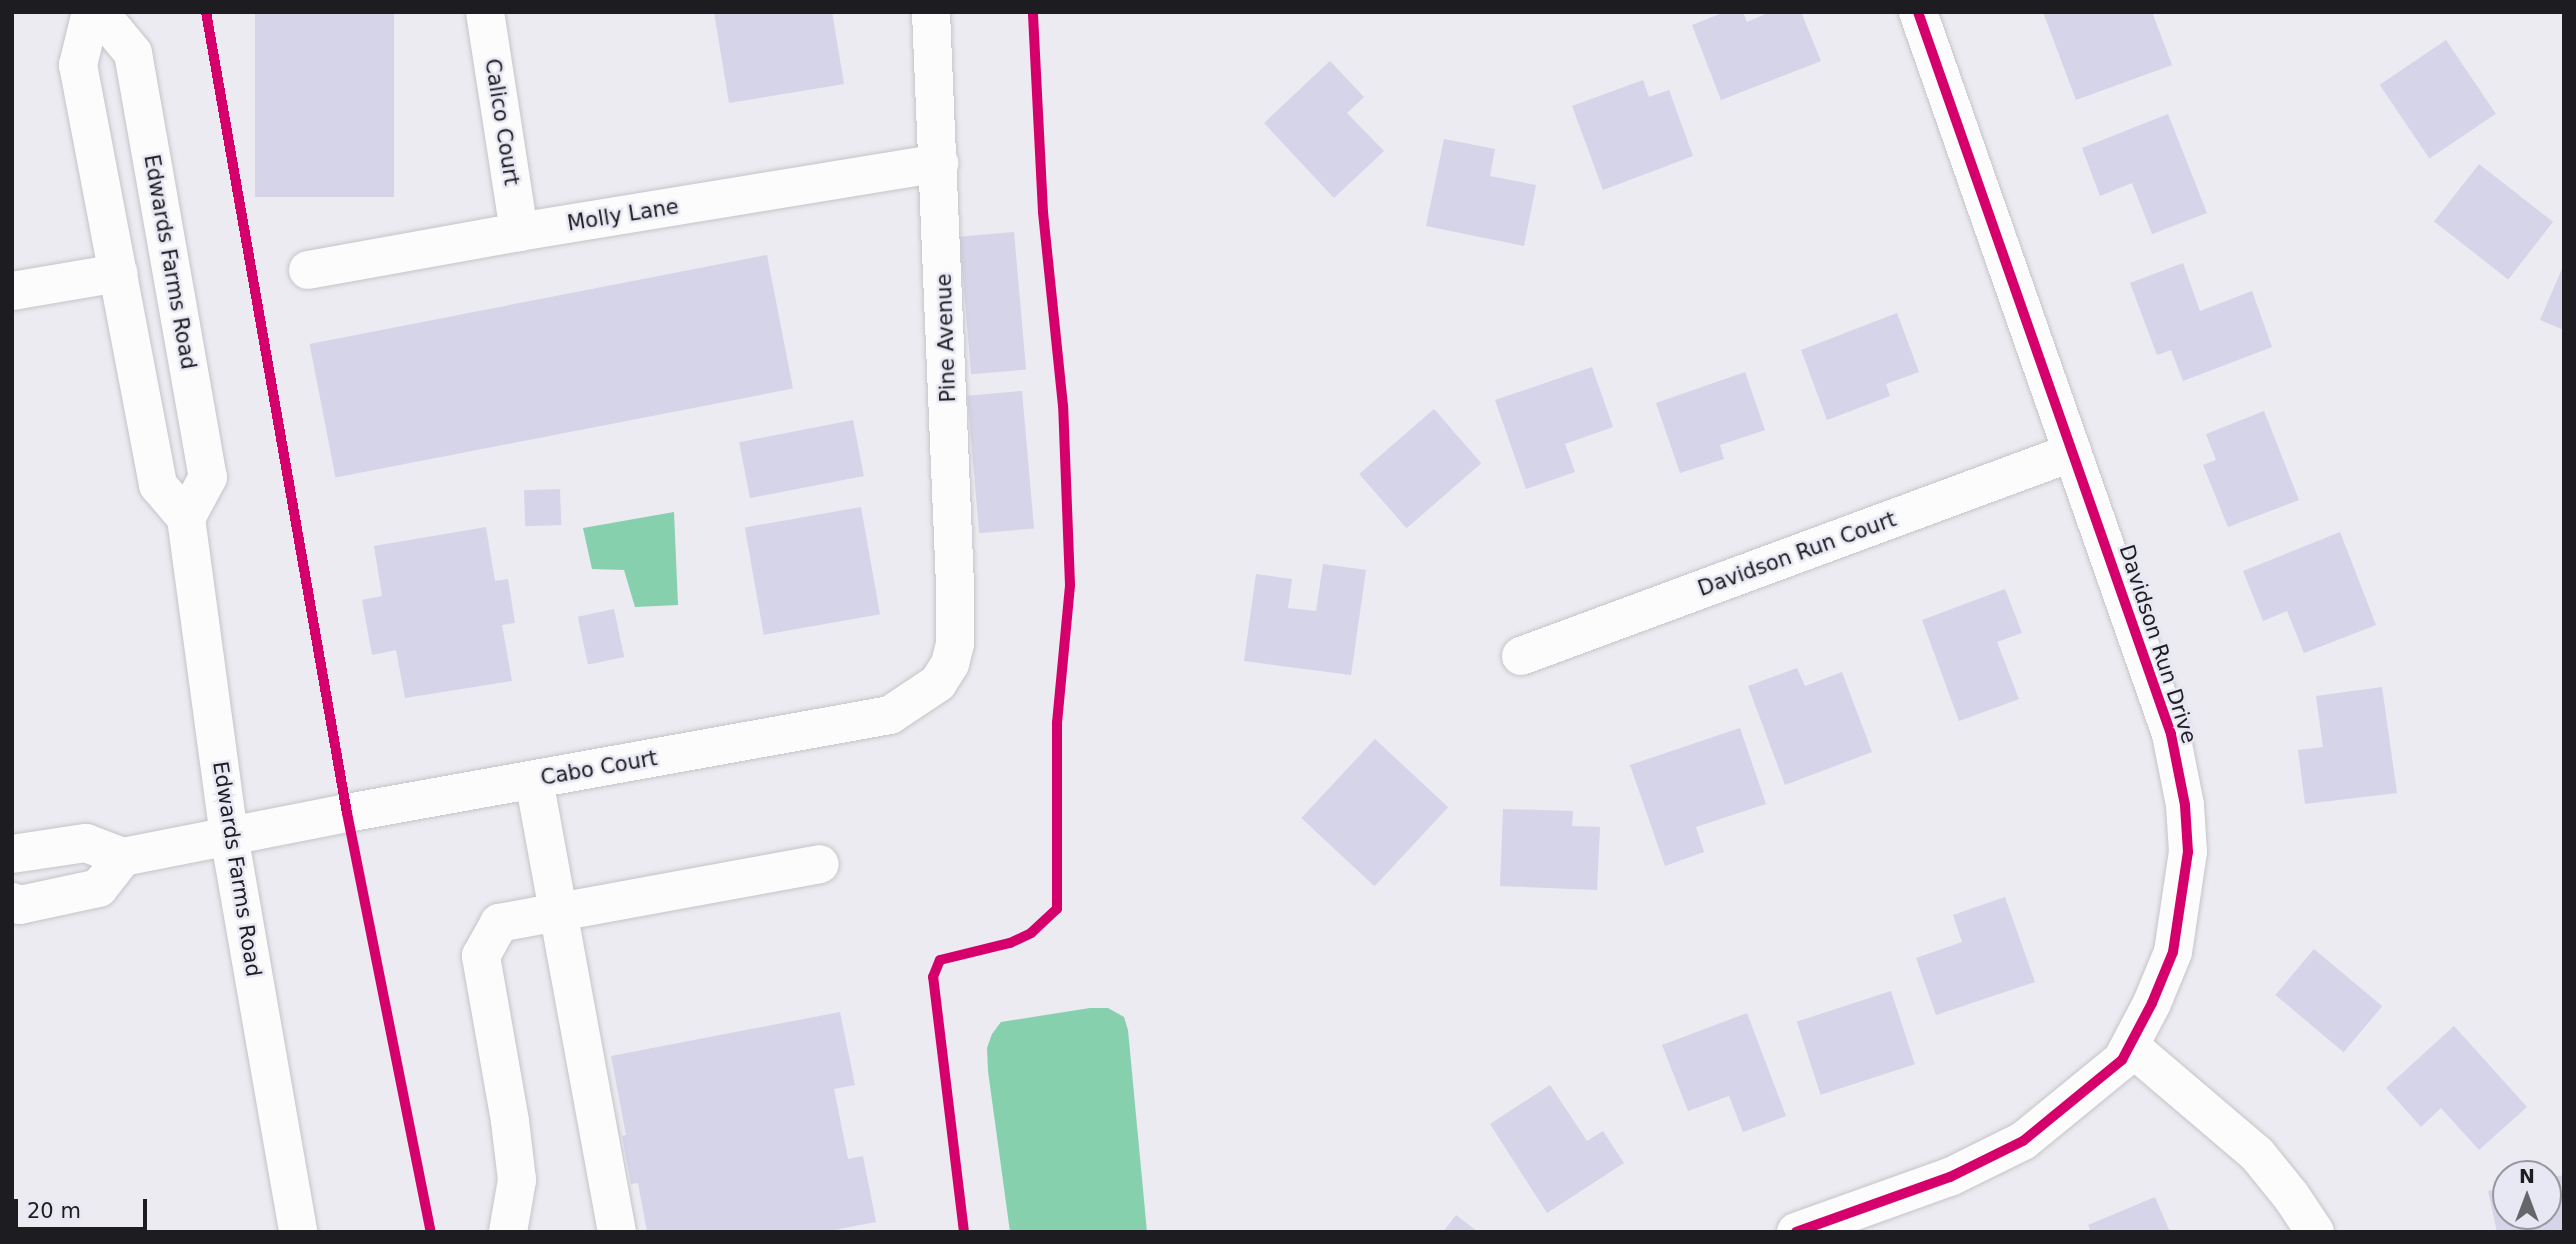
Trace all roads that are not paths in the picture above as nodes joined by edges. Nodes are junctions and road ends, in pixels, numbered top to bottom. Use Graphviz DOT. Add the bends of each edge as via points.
graph roads {
  1 [pos="91,12"];
  2 [pos="99,12"];
  3 [pos="485,12"];
  4 [pos="931,12"];
  5 [pos="1918,12"];
  6 [pos="939,163"];
  7 [pos="519,232"];
  8 [pos="308,270"];
  9 [pos="118,273"];
  10 [pos="12,291"];
  11 [pos="2073,452"];
  12 [pos="186,518"];
  13 [pos="1521,656"];
  14 [pos="950,664"];
  15 [pos="534,780"];
  16 [pos="229,835"];
  17 [pos="12,855"];
  18 [pos="123,857"];
  19 [pos="820,864"];
  20 [pos="12,902"];
  21 [pos="558,911"];
  22 [pos="2130,1046"];
  23 [pos="301,1227"];
  24 [pos="508,1232"];
  25 [pos="617,1232"];
  26 [pos="1796,1232"];
  27 [pos="2315,1232"];
  1 -- 9 [label="street" via="78,65"];
  2 -- 12 [label="street, Edwards Farms Road" via="133,52 208,477"];
  3 -- 7 [label="street, Calico Court"];
  4 -- 6 [label="street, Pine Avenue"];
  5 -- 11 [label="street, Davidson Run Drive"];
  6 -- 7 [label="street, Molly Lane"];
  6 -- 14 [label="street, Pine Avenue" via="955,585 956,645"];
  7 -- 8 [label="street, Molly Lane"];
  9 -- 10 [label="street"];
  9 -- 12 [label="street" via="158,485"];
  11 -- 13 [label="street, Davidson Run Court"];
  11 -- 22 [label="street, Davidson Run Drive" via="2171,734 2185,805 2188,852 2174,952"];
  12 -- 16 [label="street, Edwards Farms Road"];
  14 -- 15 [label="street, Cabo Court" via="938,683 890,715"];
  15 -- 16 [label="street, Cabo Court"];
  15 -- 21 [label="street"];
  16 -- 18 [label="street, Cabo Court"];
  16 -- 23 [label="street, Edwards Farms Road"];
  17 -- 18 [label="street" via="86,843"];
  18 -- 20 [label="street" via="100,888 20,905"];
  19 -- 21 [label="street"];
  21 -- 24 [label="street" via="499,923 481,956 517,1180"];
  21 -- 25 [label="street"];
  22 -- 26 [label="street, Davidson Run Drive" via="2086,1092 2023,1141 1950,1177"];
  22 -- 27 [label="street" via="2257,1154"];
}
